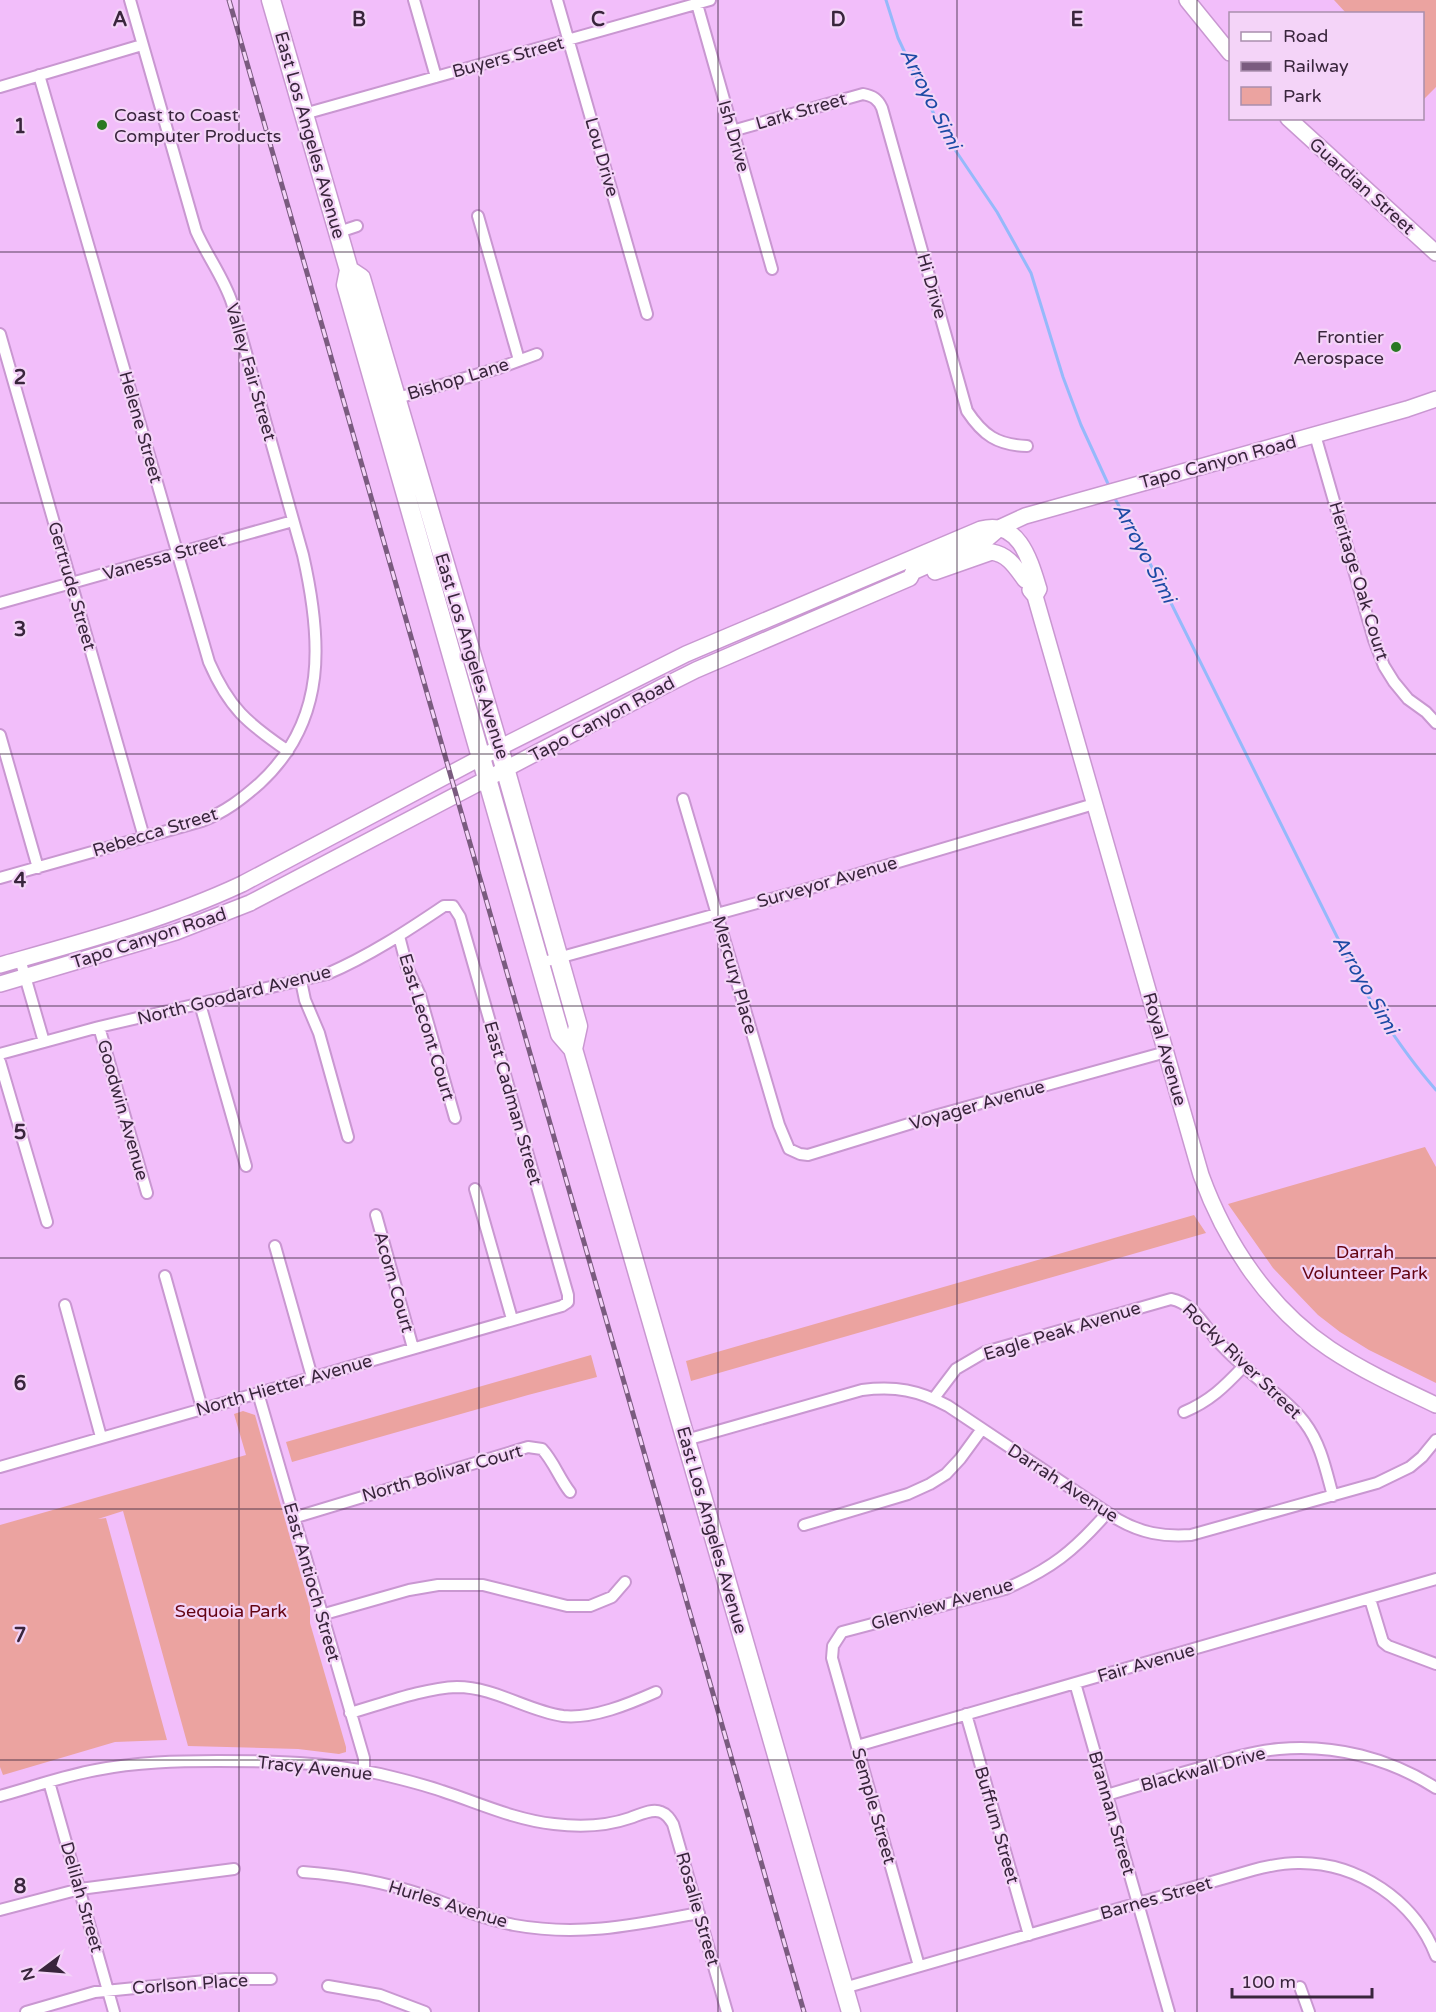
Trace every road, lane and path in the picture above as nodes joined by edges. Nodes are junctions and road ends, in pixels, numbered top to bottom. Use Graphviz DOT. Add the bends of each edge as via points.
graph roads {
  1 [pos="130,0"];
  2 [pos="271,0"];
  3 [pos="414,0"];
  4 [pos="557,0"];
  5 [pos="710,0"];
  6 [pos="1186,0"];
  7 [pos="697,4"];
  8 [pos="568,41"];
  9 [pos="142,45"];
  10 [pos="1229,52"];
  11 [pos="39,75"];
  12 [pos="436,77"];
  13 [pos="0,87"];
  14 [pos="871,95"];
  15 [pos="304,114"];
  16 [pos="1290,120"];
  17 [pos="732,130"];
  18 [pos="478,216"];
  19 [pos="357,226"];
  20 [pos="339,232"];
  21 [pos="1436,253"];
  22 [pos="772,268"];
  23 [pos="647,314"];
  24 [pos="0,334"];
  25 [pos="537,354"];
  26 [pos="519,360"];
  27 [pos="1436,399"];
  28 [pos="388,401"];
  29 [pos="1315,435"];
  30 [pos="1027,446"];
  31 [pos="293,521"];
  32 [pos="1001,527"];
  33 [pos="178,552"];
  34 [pos="910,578"];
  35 [pos="1026,580"];
  36 [pos="71,583"];
  37 [pos="1035,596"];
  38 [pos="0,603"];
  39 [pos="1431,712"];
  40 [pos="1436,723"];
  41 [pos="0,735"];
  42 [pos="499,748"];
  43 [pos="288,750"];
  44 [pos="481,759"];
  45 [pos="505,768"];
  46 [pos="486,778"];
  47 [pos="683,799"];
  48 [pos="1094,804"];
  49 [pos="144,837"];
  50 [pos="38,868"];
  51 [pos="0,878"];
  52 [pos="453,906"];
  53 [pos="718,914"];
  54 [pos="399,936"];
  55 [pos="559,958"];
  56 [pos="20,959"];
  57 [pos="540,963"];
  58 [pos="0,965"];
  59 [pos="26,977"];
  60 [pos="301,981"];
  61 [pos="0,984"];
  62 [pos="200,1004"];
  63 [pos="99,1027"];
  64 [pos="45,1042"];
  65 [pos="573,1049"];
  66 [pos="1166,1052"];
  67 [pos="0,1054"];
  68 [pos="0,1062"];
  69 [pos="454,1118"];
  70 [pos="348,1137"];
  71 [pos="789,1149"];
  72 [pos="246,1166"];
  73 [pos="475,1189"];
  74 [pos="147,1193"];
  75 [pos="376,1215"];
  76 [pos="47,1222"];
  77 [pos="274,1246"];
  78 [pos="165,1276"];
  79 [pos="1172,1299"];
  80 [pos="568,1302"];
  81 [pos="65,1305"];
  82 [pos="513,1319"];
  83 [pos="413,1348"];
  84 [pos="1244,1367"];
  85 [pos="312,1377"];
  86 [pos="258,1393"];
  87 [pos="934,1398"];
  88 [pos="1436,1405"];
  89 [pos="202,1408"];
  90 [pos="1184,1412"];
  91 [pos="982,1429"];
  92 [pos="101,1437"];
  93 [pos="686,1440"];
  94 [pos="1436,1440"];
  95 [pos="1,1464"];
  96 [pos="570,1492"];
  97 [pos="1333,1496"];
  98 [pos="1107,1513"];
  99 [pos="293,1518"];
  100 [pos="804,1525"];
  101 [pos="1436,1579"];
  102 [pos="625,1582"];
  103 [pos="1370,1599"];
  104 [pos="321,1615"];
  105 [pos="833,1646"];
  106 [pos="1436,1664"];
  107 [pos="1075,1683"];
  108 [pos="656,1692"];
  109 [pos="350,1713"];
  110 [pos="966,1714"];
  111 [pos="857,1746"];
  112 [pos="364,1771"];
  113 [pos="48,1782"];
  114 [pos="1436,1788"];
  115 [pos="1107,1795"];
  116 [pos="0,1796"];
  117 [pos="660,1811"];
  118 [pos="234,1869"];
  119 [pos="303,1872"];
  120 [pos="80,1888"];
  121 [pos="1138,1903"];
  122 [pos="0,1910"];
  123 [pos="699,1912"];
  124 [pos="1029,1935"];
  125 [pos="1436,1956"];
  126 [pos="919,1966"];
  127 [pos="271,1979"];
  128 [pos="328,1986"];
  129 [pos="1300,1987"];
  130 [pos="844,1988"];
  131 [pos="108,1991"];
  132 [pos="1167,2011"];
  133 [pos="26,2012"];
  134 [pos="114,2012"];
  135 [pos="425,2012"];
  136 [pos="727,2012"];
  137 [pos="851,2012"];
  138 [pos="1309,2012"];
  1 -- 9 [label="street, Valley Fair Street"];
  2 -- 15 [label="main road, East Los Angeles Avenue"];
  3 -- 12 [label="street"];
  4 -- 8 [label="street, Lou Drive"];
  5 -- 7 [label="street, Buyers Street"];
  6 -- 10 [label="main road"];
  7 -- 8 [label="street, Buyers Street"];
  7 -- 17 [label="street, Ish Drive"];
  8 -- 12 [label="street, Buyers Street"];
  8 -- 23 [label="street, Lou Drive"];
  9 -- 11 [label="street"];
  9 -- 31 [label="street, Valley Fair Street" via="196,231 229,292"];
  11 -- 13 [label="street"];
  11 -- 33 [label="street, Helene Street"];
  12 -- 15 [label="street, Buyers Street"];
  14 -- 17 [label="street, Lark Street" via="848,97"];
  14 -- 30 [label="street, Hi Drive" via="882,108 967,411 990,436 1014,446"];
  15 -- 20 [label="main road, East Los Angeles Avenue"];
  16 -- 21 [label="main road, Guardian Street"];
  17 -- 22 [label="street, Ish Drive"];
  18 -- 26 [label="street"];
  19 -- 20 [label="street"];
  20 -- 28 [label="main road, East Los Angeles Avenue" via="349,270 361,278"];
  24 -- 36 [label="street, Gertrude Street"];
  25 -- 26 [label="street, Bishop Lane"];
  26 -- 28 [label="street, Bishop Lane"];
  27 -- 29 [label="main road, Tapo Canyon Road"];
  28 -- 42 [label="main road, East Los Angeles Avenue"];
  28 -- 44 [label="main road, East Los Angeles Avenue"];
  29 -- 32 [label="main road, Tapo Canyon Road" via="1083,499"];
  29 -- 39 [label="street, Heritage Oak Court" via="1380,657 1408,699"];
  31 -- 33 [label="street, Vanessa Street"];
  31 -- 43 [label="street, Valley Fair Street" via="312,592 316,661 308,708"];
  32 -- 34 [label="main road, Tapo Canyon Road" via="987,539 913,572"];
  32 -- 35 [label="main road, Royal Avenue"];
  32 -- 37 [label="main road, Royal Avenue" via="1019,542 1039,589"];
  32 -- 42 [label="main road, Tapo Canyon Road" via="981,529 686,654"];
  33 -- 36 [label="street, Vanessa Street"];
  33 -- 43 [label="street, Helene Street" via="209,662 220,687 245,719"];
  34 -- 35 [label="main road" via="992,552 1010,560"];
  34 -- 45 [label="main road, Tapo Canyon Road" via="696,670"];
  35 -- 37 [label="main road, Royal Avenue"];
  36 -- 38 [label="street, Vanessa Street"];
  36 -- 49 [label="street, Gertrude Street"];
  37 -- 48 [label="main road, Royal Avenue"];
  39 -- 40 [label="street, Heritage Oak Court"];
  41 -- 50 [label="street"];
  42 -- 44 [label="main road, Tapo Canyon Road"];
  42 -- 45 [label="main road, East Los Angeles Avenue"];
  43 -- 49 [label="street, Rebecca Street" via="264,779 230,807 202,820"];
  44 -- 46 [label="main road, East Los Angeles Avenue"];
  44 -- 56 [label="main road, Tapo Canyon Road" via="213,898"];
  45 -- 46 [label="main road, Tapo Canyon Road"];
  45 -- 55 [label="main road, East Los Angeles Avenue"];
  46 -- 57 [label="main road, East Los Angeles Avenue"];
  46 -- 59 [label="main road, Tapo Canyon Road" via="249,903 176,933"];
  47 -- 53 [label="street, Mercury Place"];
  48 -- 53 [label="street, Surveyor Avenue"];
  48 -- 66 [label="main road, Royal Avenue"];
  49 -- 50 [label="street, Rebecca Street"];
  50 -- 51 [label="street, Rebecca Street"];
  52 -- 54 [label="street, North Goodard Avenue" via="444,906"];
  52 -- 80 [label="street, East Cadman Street" via="460,917"];
  53 -- 55 [label="street, Surveyor Avenue"];
  53 -- 71 [label="street, Mercury Place" via="778,1125"];
  54 -- 60 [label="street, North Goodard Avenue" via="350,964"];
  54 -- 69 [label="street, East Lecont Court" via="420,995"];
  55 -- 57 [label="street, Surveyor Avenue"];
  55 -- 65 [label="main road, East Los Angeles Avenue" via="578,1026"];
  56 -- 58 [label="main road, Tapo Canyon Road"];
  56 -- 59 [label="street"];
  57 -- 65 [label="main road, East Los Angeles Avenue" via="560,1034"];
  59 -- 61 [label="main road, Tapo Canyon Road"];
  59 -- 64 [label="street"];
  60 -- 62 [label="street, North Goodard Avenue"];
  60 -- 70 [label="street"];
  62 -- 63 [label="street, North Goodard Avenue"];
  62 -- 72 [label="street"];
  63 -- 64 [label="street, North Goodard Avenue"];
  63 -- 74 [label="street, Goodwin Avenue"];
  64 -- 67 [label="street, North Goodard Avenue"];
  65 -- 93 [label="main road, East Los Angeles Avenue"];
  66 -- 71 [label="street, Voyager Avenue" via="808,1155"];
  66 -- 88 [label="main road, Royal Avenue" via="1209,1197 1252,1273 1290,1317 1330,1349"];
  68 -- 76 [label="street"];
  73 -- 82 [label="street"];
  75 -- 83 [label="street, Acorn Court"];
  77 -- 85 [label="street"];
  78 -- 89 [label="street"];
  79 -- 84 [label="street, Rocky River Street" via="1188,1305"];
  79 -- 87 [label="street, Eagle Peak Avenue" via="985,1352 956,1369"];
  80 -- 82 [label="street, North Hietter Avenue"];
  81 -- 92 [label="street"];
  82 -- 83 [label="street, North Hietter Avenue"];
  83 -- 85 [label="street, North Hietter Avenue"];
  84 -- 90 [label="street" via="1216,1395"];
  84 -- 97 [label="street, Rocky River Street" via="1306,1423 1318,1446"];
  85 -- 86 [label="street, North Hietter Avenue"];
  86 -- 89 [label="street, North Hietter Avenue"];
  86 -- 99 [label="street, East Antioch Street"];
  87 -- 91 [label="street, Darrah Avenue"];
  87 -- 93 [label="street, Darrah Avenue" via="902,1389 862,1390"];
  89 -- 92 [label="street, North Hietter Avenue"];
  91 -- 98 [label="street, Darrah Avenue"];
  91 -- 100 [label="street" via="946,1474 930,1484"];
  92 -- 95 [label="street, North Hietter Avenue"];
  93 -- 130 [label="main road, East Los Angeles Avenue"];
  94 -- 97 [label="street, Darrah Avenue" via="1422,1457 1395,1475"];
  96 -- 99 [label="street, North Bolivar Court" via="549,1456 542,1449 528,1447"];
  97 -- 98 [label="street, Darrah Avenue" via="1191,1535 1154,1534"];
  98 -- 105 [label="street, Glenview Avenue" via="1067,1554 1026,1580 842,1632"];
  99 -- 104 [label="street, East Antioch Street"];
  101 -- 103 [label="street, Fair Avenue"];
  102 -- 104 [label="street" via="612,1597 590,1606 567,1606 483,1585 438,1585"];
  103 -- 106 [label="street" via="1383,1642"];
  103 -- 107 [label="street, Fair Avenue"];
  104 -- 109 [label="street, East Antioch Street"];
  105 -- 111 [label="street, Semple Street" via="832,1658"];
  107 -- 110 [label="street, Fair Avenue"];
  107 -- 115 [label="street, Brannan Street"];
  108 -- 109 [label="street" via="589,1714 564,1716 459,1687 437,1689"];
  109 -- 112 [label="street, East Antioch Street"];
  110 -- 111 [label="street, Fair Avenue"];
  110 -- 124 [label="street, Buffum Street"];
  111 -- 126 [label="street, Semple Street"];
  112 -- 113 [label="street, Tracy Avenue" via="268,1761 162,1761 94,1770"];
  112 -- 117 [label="street, Tracy Avenue" via="543,1823 596,1824"];
  113 -- 116 [label="street, Tracy Avenue"];
  113 -- 120 [label="street, Delilah Street"];
  114 -- 115 [label="street, Blackwall Drive" via="1368,1757 1308,1748 1248,1754"];
  115 -- 121 [label="street, Brannan Street"];
  117 -- 123 [label="street, Rosalie Street" via="673,1824"];
  118 -- 120 [label="street"];
  119 -- 123 [label="street, Hurles Avenue" via="341,1874 382,1883 488,1919 539,1929 615,1928"];
  120 -- 122 [label="street"];
  120 -- 131 [label="street, Delilah Street"];
  121 -- 124 [label="street, Barnes Street"];
  121 -- 125 [label="street, Barnes Street" via="1276,1864 1323,1865 1357,1875 1388,1892 1421,1927"];
  121 -- 132 [label="street, Brannan Street"];
  123 -- 136 [label="street, Rosalie Street"];
  124 -- 126 [label="street, Barnes Street"];
  126 -- 130 [label="street, Barnes Street"];
  127 -- 131 [label="street, Corlson Place" via="225,1979"];
  128 -- 135 [label="street" via="380,1995"];
  129 -- 138 [label="street"];
  130 -- 137 [label="main road, East Los Angeles Avenue"];
  131 -- 133 [label="street, Corlson Place"];
  131 -- 134 [label="street, Delilah Street"];
}
